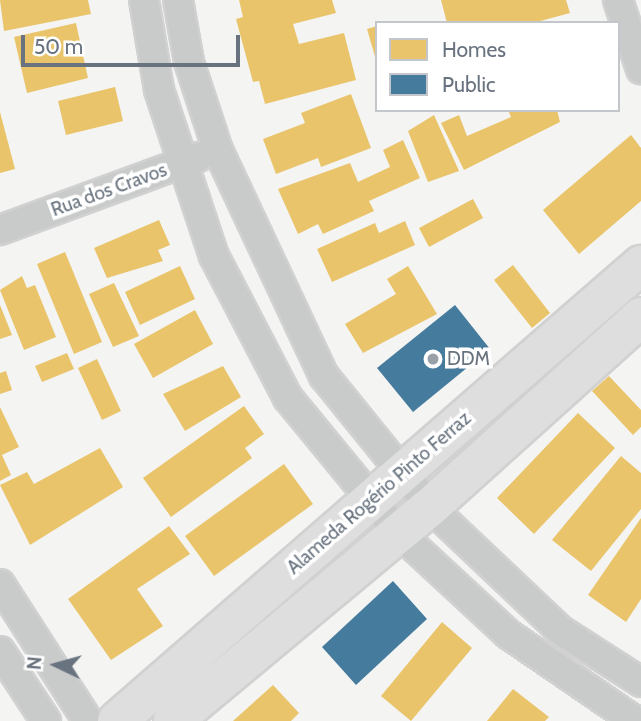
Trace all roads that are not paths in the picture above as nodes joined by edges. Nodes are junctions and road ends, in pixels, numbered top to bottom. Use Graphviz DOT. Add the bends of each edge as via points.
graph roads {
  1 [pos="144,0"];
  2 [pos="178,0"];
  3 [pos="618,0"];
  4 [pos="641,69"];
  5 [pos="218,150"];
  6 [pos="181,163"];
  7 [pos="0,230"];
  8 [pos="641,265"];
  9 [pos="641,317"];
  10 [pos="401,473"];
  11 [pos="370,502"];
  12 [pos="430,506"];
  13 [pos="399,533"];
  14 [pos="0,584"];
  15 [pos="0,651"];
  16 [pos="641,682"];
  17 [pos="47,721"];
  18 [pos="89,721"];
  19 [pos="117,721"];
  20 [pos="173,721"];
  21 [pos="635,721"];
  1 -- 6 [label="street" via="159,90"];
  2 -- 5 [label="street" via="189,62"];
  3 -- 4 [label="street"];
  5 -- 6 [label="street, Rua dos Cravos"];
  5 -- 10 [label="street" via="324,376"];
  6 -- 7 [label="street, Rua dos Cravos"];
  6 -- 11 [label="street" via="214,256 288,398"];
  8 -- 10 [label="street, Alameda Rogério Pinto Ferraz"];
  9 -- 12 [label="street"];
  10 -- 11 [label="street, Alameda Rogério Pinto Ferraz"];
  10 -- 12 [label="street"];
  11 -- 13 [label="street"];
  11 -- 19 [label="street, Alameda Rogério Pinto Ferraz"];
  12 -- 13 [label="street"];
  12 -- 16 [label="street" via="560,630"];
  13 -- 20 [label="street"];
  13 -- 21 [label="street" via="508,634"];
  14 -- 18 [label="street"];
  15 -- 17 [label="street"];
}
